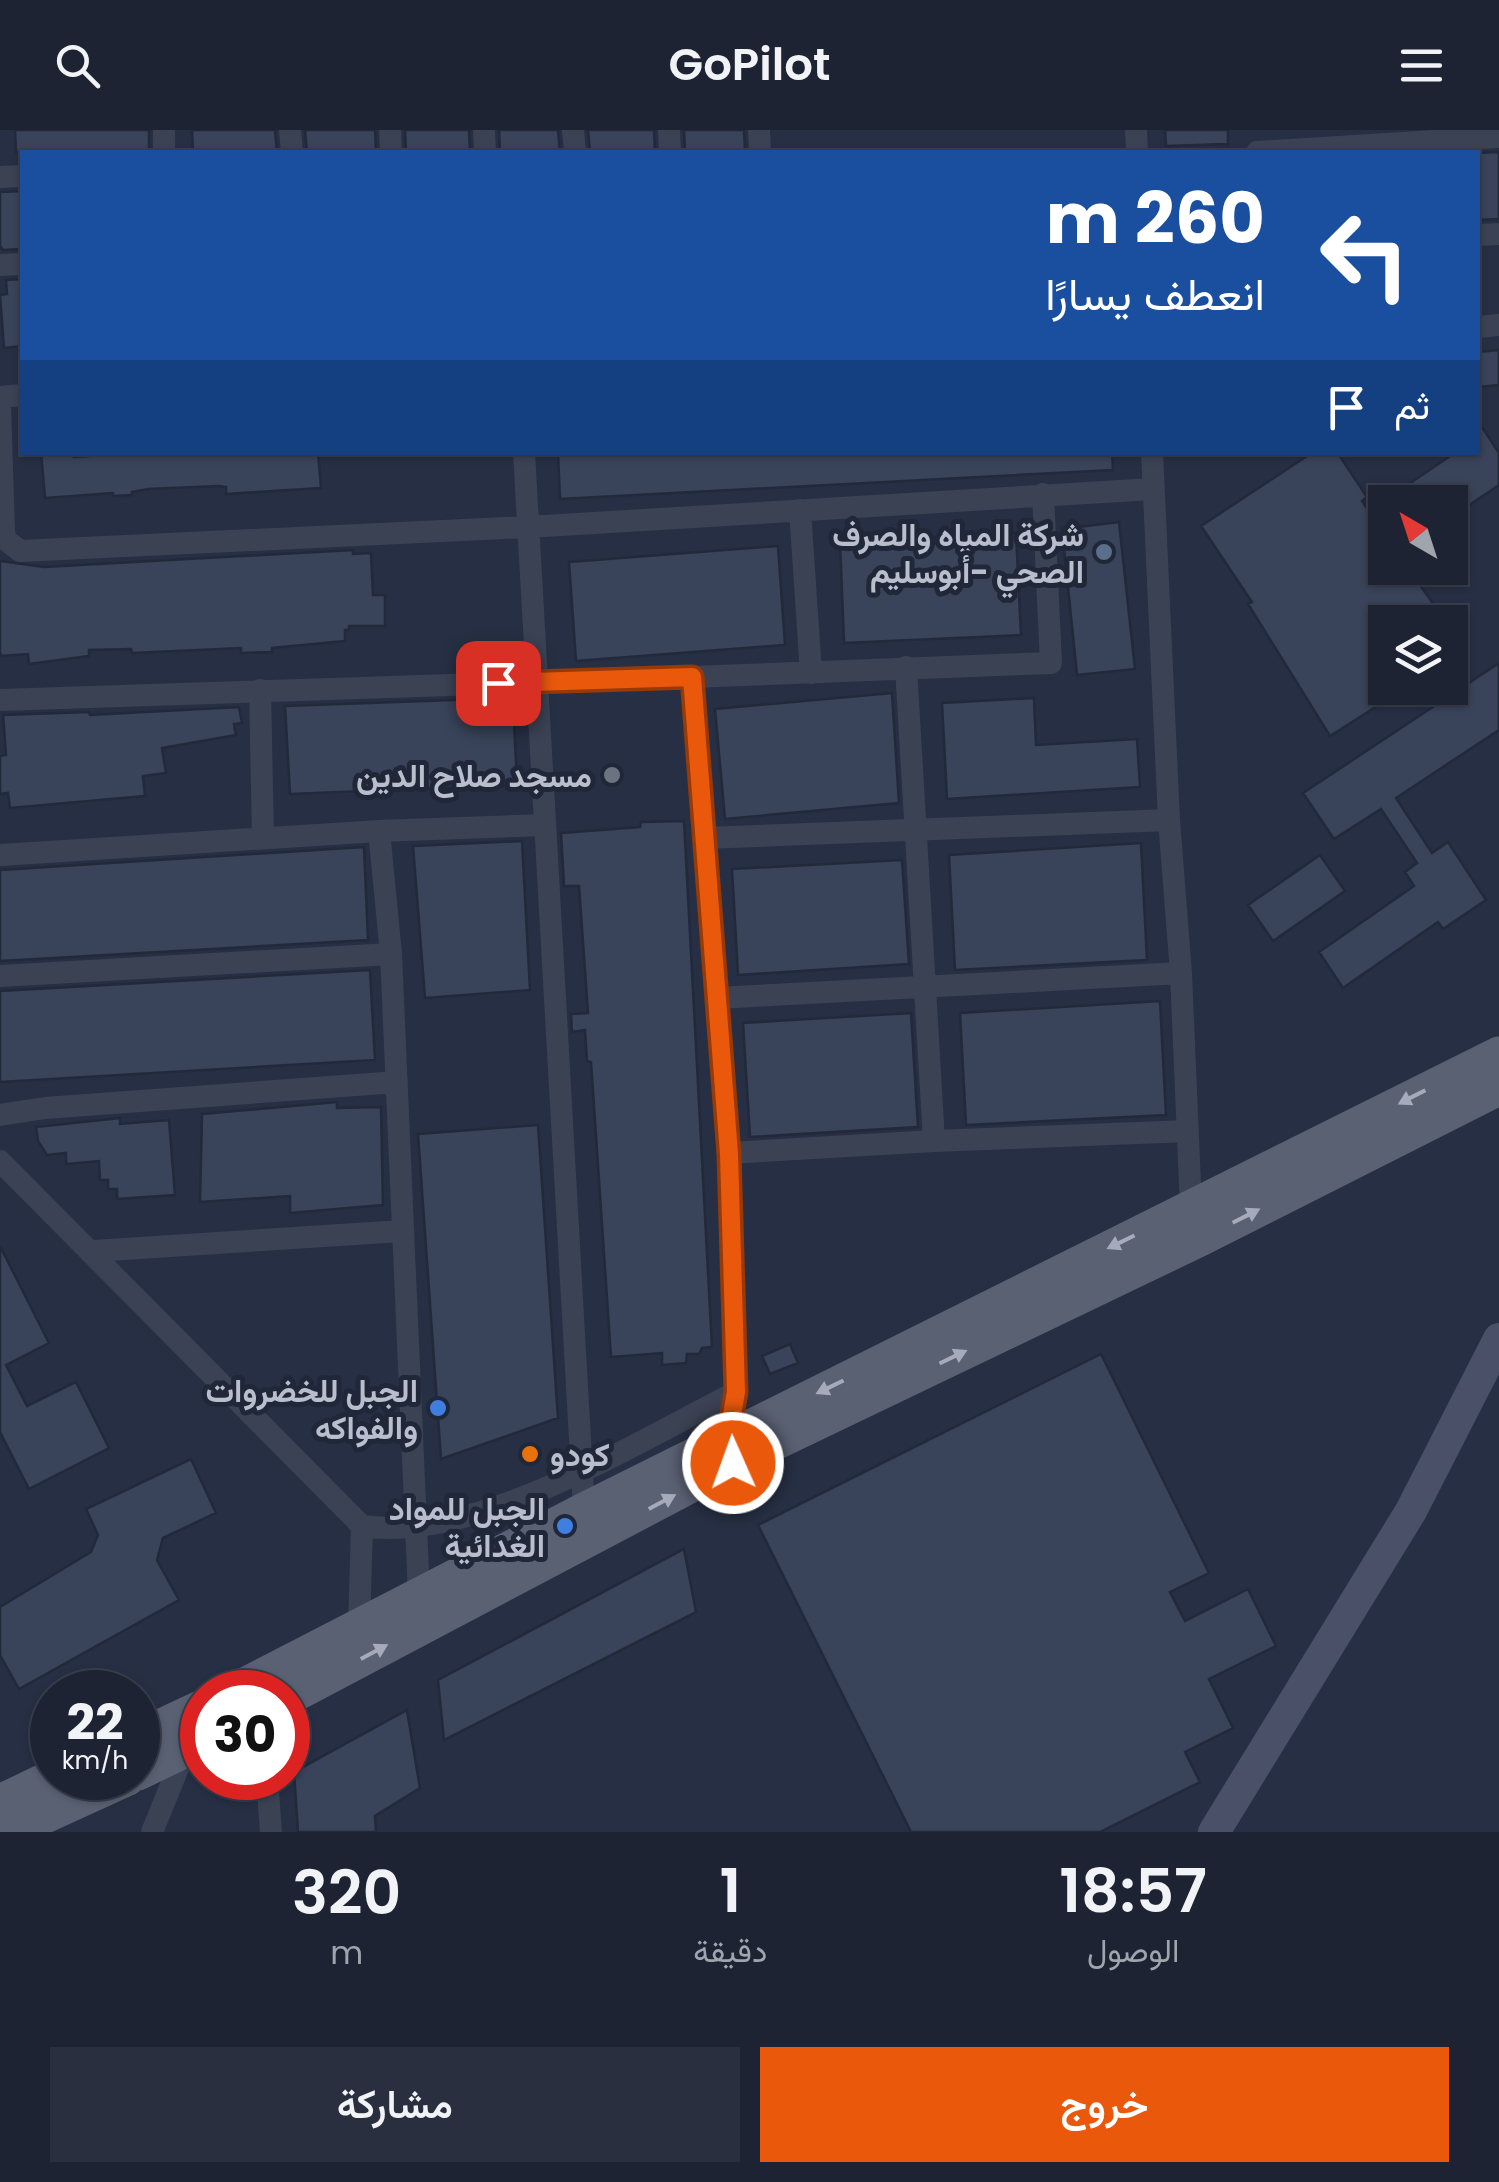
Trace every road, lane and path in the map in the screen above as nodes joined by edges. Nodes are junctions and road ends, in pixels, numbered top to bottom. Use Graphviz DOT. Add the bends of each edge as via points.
graph roads {
  1 [pos="1499,137"];
  2 [pos="1406,141"];
  3 [pos="1283,150"];
  4 [pos="0,406"];
  5 [pos="524,455"];
  6 [pos="1152,455"];
  7 [pos="1153,489"];
  8 [pos="1043,494"];
  9 [pos="800,510"];
  10 [pos="528,527"];
  11 [pos="906,667"];
  12 [pos="811,673"];
  13 [pos="692,677"];
  14 [pos="537,682"];
  15 [pos="260,690"];
  16 [pos="0,700"];
  17 [pos="1169,820"];
  18 [pos="545,825"];
  19 [pos="916,830"];
  20 [pos="380,831"];
  21 [pos="264,838"];
  22 [pos="705,838"];
  23 [pos="0,854"];
  24 [pos="391,954"];
  25 [pos="1181,972"];
  26 [pos="0,976"];
  27 [pos="925,988"];
  28 [pos="716,998"];
  29 [pos="1499,1054"];
  30 [pos="397,1082"];
  31 [pos="1499,1088"];
  32 [pos="0,1115"];
  33 [pos="1188,1132"];
  34 [pos="934,1141"];
  35 [pos="729,1154"];
  36 [pos="0,1161"];
  37 [pos="1191,1208"];
  38 [pos="402,1231"];
  39 [pos="93,1251"];
  40 [pos="1499,1339"];
  41 [pos="736,1392"];
  42 [pos="731,1450"];
  43 [pos="582,1470"];
  44 [pos="584,1510"];
  45 [pos="362,1526"];
  46 [pos="416,1528"];
  47 [pos="419,1595"];
  48 [pos="360,1626"];
  49 [pos="274,1670"];
  50 [pos="310,1686"];
  51 [pos="180,1775"];
  52 [pos="30,1788"];
  53 [pos="80,1800"];
  54 [pos="268,1800"];
  55 [pos="0,1802"];
  56 [pos="10,1832"];
  57 [pos="152,1832"];
  58 [pos="270,1832"];
  59 [pos="1214,1832"];
  1 -- 2 [label="street"];
  2 -- 3 [label="street"];
  4 -- 10 [label="street" via="4,532 20,551"];
  5 -- 10 [label="street"];
  6 -- 7 [label="street"];
  7 -- 8 [label="street"];
  7 -- 17 [label="street"];
  8 -- 9 [label="street"];
  8 -- 11 [label="street" via="1051,664"];
  9 -- 10 [label="street"];
  9 -- 12 [label="street"];
  10 -- 14 [label="street"];
  11 -- 12 [label="street"];
  11 -- 19 [label="street"];
  12 -- 13 [label="street"];
  13 -- 14 [label="street"];
  13 -- 22 [label="street"];
  14 -- 15 [label="street"];
  14 -- 18 [label="street"];
  15 -- 16 [label="street"];
  15 -- 21 [label="street"];
  17 -- 19 [label="street"];
  17 -- 25 [label="street"];
  18 -- 20 [label="street"];
  18 -- 43 [label="street"];
  19 -- 22 [label="street"];
  19 -- 27 [label="street"];
  20 -- 21 [label="street"];
  20 -- 24 [label="street"];
  21 -- 23 [label="street"];
  22 -- 28 [label="street"];
  24 -- 26 [label="street"];
  24 -- 30 [label="street"];
  25 -- 27 [label="street"];
  25 -- 33 [label="street"];
  27 -- 28 [label="street"];
  27 -- 34 [label="street"];
  28 -- 35 [label="street"];
  29 -- 37 [label="main road, one-way"];
  30 -- 32 [label="street"];
  30 -- 38 [label="street"];
  42 -- 31 [label="main road, one-way" via="1200,1239"];
  33 -- 34 [label="street"];
  33 -- 37 [label="street"];
  34 -- 35 [label="street"];
  35 -- 41 [label="street"];
  36 -- 39 [label="street"];
  37 -- 42 [label="main road, one-way"];
  38 -- 39 [label="street"];
  38 -- 46 [label="street"];
  39 -- 45 [label="street"];
  40 -- 59 [label="main road" via="1411,1511"];
  41 -- 42 [label="street"];
  41 -- 43 [label="street"];
  42 -- 44 [label="main road"];
  50 -- 42 [label="main road, one-way"];
  43 -- 44 [label="street"];
  43 -- 46 [label="street" via="492,1508"];
  44 -- 47 [label="main road"];
  45 -- 46 [label="street"];
  45 -- 48 [label="street"];
  46 -- 47 [label="street"];
  47 -- 48 [label="main road"];
  48 -- 49 [label="main road"];
  51 -- 57 [label="street"];
  52 -- 55 [label="main road"];
  53 -- 56 [label="main road"];
  54 -- 58 [label="street"];
}
